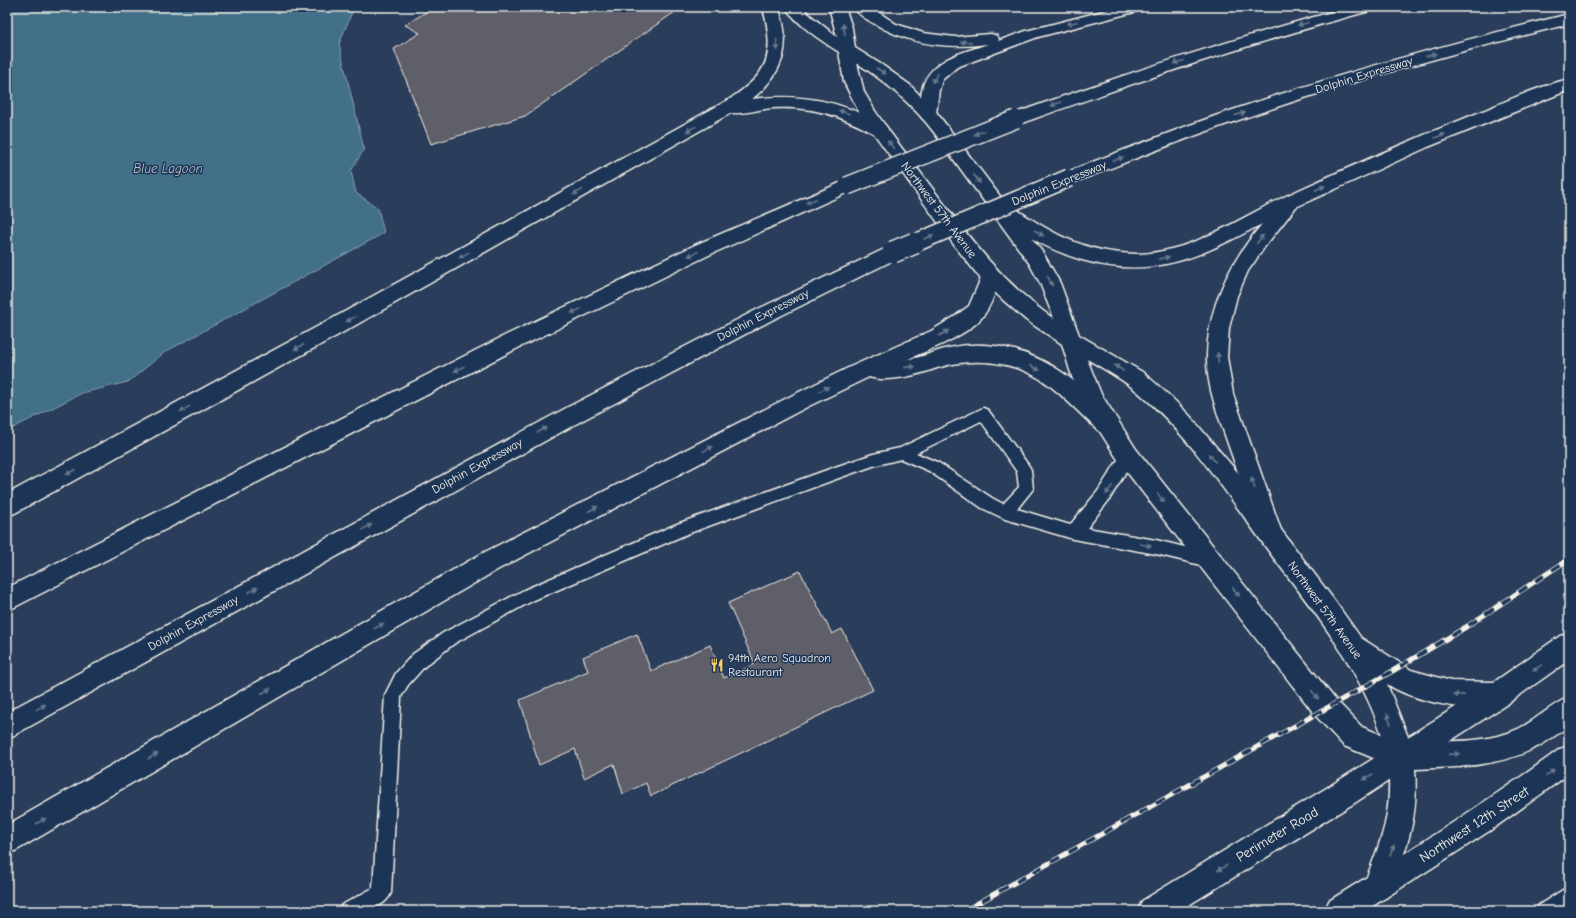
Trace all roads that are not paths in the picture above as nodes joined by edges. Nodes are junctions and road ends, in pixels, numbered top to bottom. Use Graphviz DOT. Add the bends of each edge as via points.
graph roads {
  1 [pos="770,7"];
  2 [pos="793,7"];
  3 [pos="837,7"];
  4 [pos="861,7"];
  5 [pos="1137,7"];
  6 [pos="1368,7"];
  7 [pos="1569,19"];
  8 [pos="1032,34"];
  9 [pos="848,51"];
  10 [pos="1569,84"];
  11 [pos="725,110"];
  12 [pos="928,114"];
  13 [pos="879,129"];
  14 [pos="1293,200"];
  15 [pos="995,203"];
  16 [pos="991,276"];
  17 [pos="1071,340"];
  18 [pos="857,373"];
  19 [pos="1106,424"];
  20 [pos="902,453"];
  21 [pos="1128,456"];
  22 [pos="7,506"];
  23 [pos="1005,512"];
  24 [pos="1073,532"];
  25 [pos="1270,533"];
  26 [pos="1212,561"];
  27 [pos="7,600"];
  28 [pos="1569,645"];
  29 [pos="1354,646"];
  30 [pos="1498,695"];
  31 [pos="1569,710"];
  32 [pos="7,726"];
  33 [pos="1401,756"];
  34 [pos="1569,758"];
  35 [pos="7,840"];
  36 [pos="1377,887"];
  37 [pos="1569,895"];
  38 [pos="348,911"];
  39 [pos="1152,911"];
  40 [pos="1339,911"];
  41 [pos="1545,911"];
  1 -- 11 [label="main road, one-way" via="778,52 764,80"];
  2 -- 9 [label="main road" via="803,19"];
  9 -- 3 [label="main road, Northwest 57th Avenue, one-way" via="844,26"];
  8 -- 4 [label="main road, one-way" via="970,42 945,42 904,34 885,25"];
  5 -- 8 [label="main road, one-way"];
  6 -- 27 [label="main road, one-way, bridge" via="1271,33 1148,72 1016,119 847,186 702,250 511,342"];
  32 -- 7 [label="main road, Dolphin Expressway, one-way, bridge" via="561,420 722,335 893,252 1068,178 1224,119 1423,57"];
  8 -- 12 [label="main road, one-way" via="961,59 940,70 933,78"];
  9 -- 12 [label="main road, one-way" via="888,76 908,92"];
  9 -- 13 [label="main road, Northwest 57th Avenue" via="855,90"];
  14 -- 10 [label="main road, one-way" via="1458,127"];
  13 -- 11 [label="main road, one-way" via="843,112 801,102 768,102"];
  11 -- 22 [label="main road, one-way" via="340,325"];
  12 -- 15 [label="main road, one-way"];
  16 -- 13 [label="main road, Northwest 57th Avenue, one-way" via="978,263"];
  15 -- 14 [label="main road, one-way" via="1046,238 1096,256 1137,261 1176,255 1198,247"];
  25 -- 14 [label="main road, one-way" via="1222,394 1217,356 1219,328 1227,296 1240,268 1259,240"];
  15 -- 17 [label="main road, one-way" via="1045,271 1055,291"];
  16 -- 17 [label="main road, Northwest 57th Avenue" via="1027,308"];
  18 -- 16 [label="main road, one-way" via="938,337 961,323 976,311"];
  17 -- 19 [label="main road" via="1087,387"];
  25 -- 17 [label="main road, Northwest 57th Avenue, one-way" via="1190,430 1164,404 1143,384"];
  18 -- 19 [label="main road, one-way" via="916,367 949,356 977,353 1004,355 1056,379"];
  35 -- 18 [label="main road, one-way" via="489,562"];
  19 -- 21 [label="main road"];
  20 -- 23 [label="lane" via="934,467"];
  20 -- 23 [label="lane" via="983,414 1024,470 1026,489"];
  20 -- 38 [label="lane" via="845,470 682,529 576,574 529,595 449,638 418,660 402,679 394,696 382,893"];
  21 -- 24 [label="lane, one-way" via="1112,486 1096,508"];
  21 -- 26 [label="main road, one-way"];
  23 -- 24 [label="lane"];
  24 -- 26 [label="lane, one-way" via="1156,547"];
  25 -- 29 [label="main road, Northwest 57th Avenue"];
  26 -- 33 [label="main road, one-way" via="1325,707 1353,737"];
  28 -- 30 [label="main road, one-way"];
  30 -- 29 [label="main road, one-way" via="1451,694 1405,681"];
  33 -- 29 [label="main road, Northwest 57th Avenue, one-way" via="1374,681"];
  30 -- 33 [label="main road"];
  33 -- 31 [label="main road, one-way" via="1493,750 1524,740"];
  36 -- 33 [label="main road, Northwest 57th Avenue, one-way" via="1396,840 1402,814"];
  33 -- 39 [label="main road, Perimeter Road, one-way"];
  36 -- 34 [label="main road, Northwest 12th Street, one-way" via="1519,795"];
  36 -- 40 [label="main road"];
  37 -- 41 [label="lane"];
}
